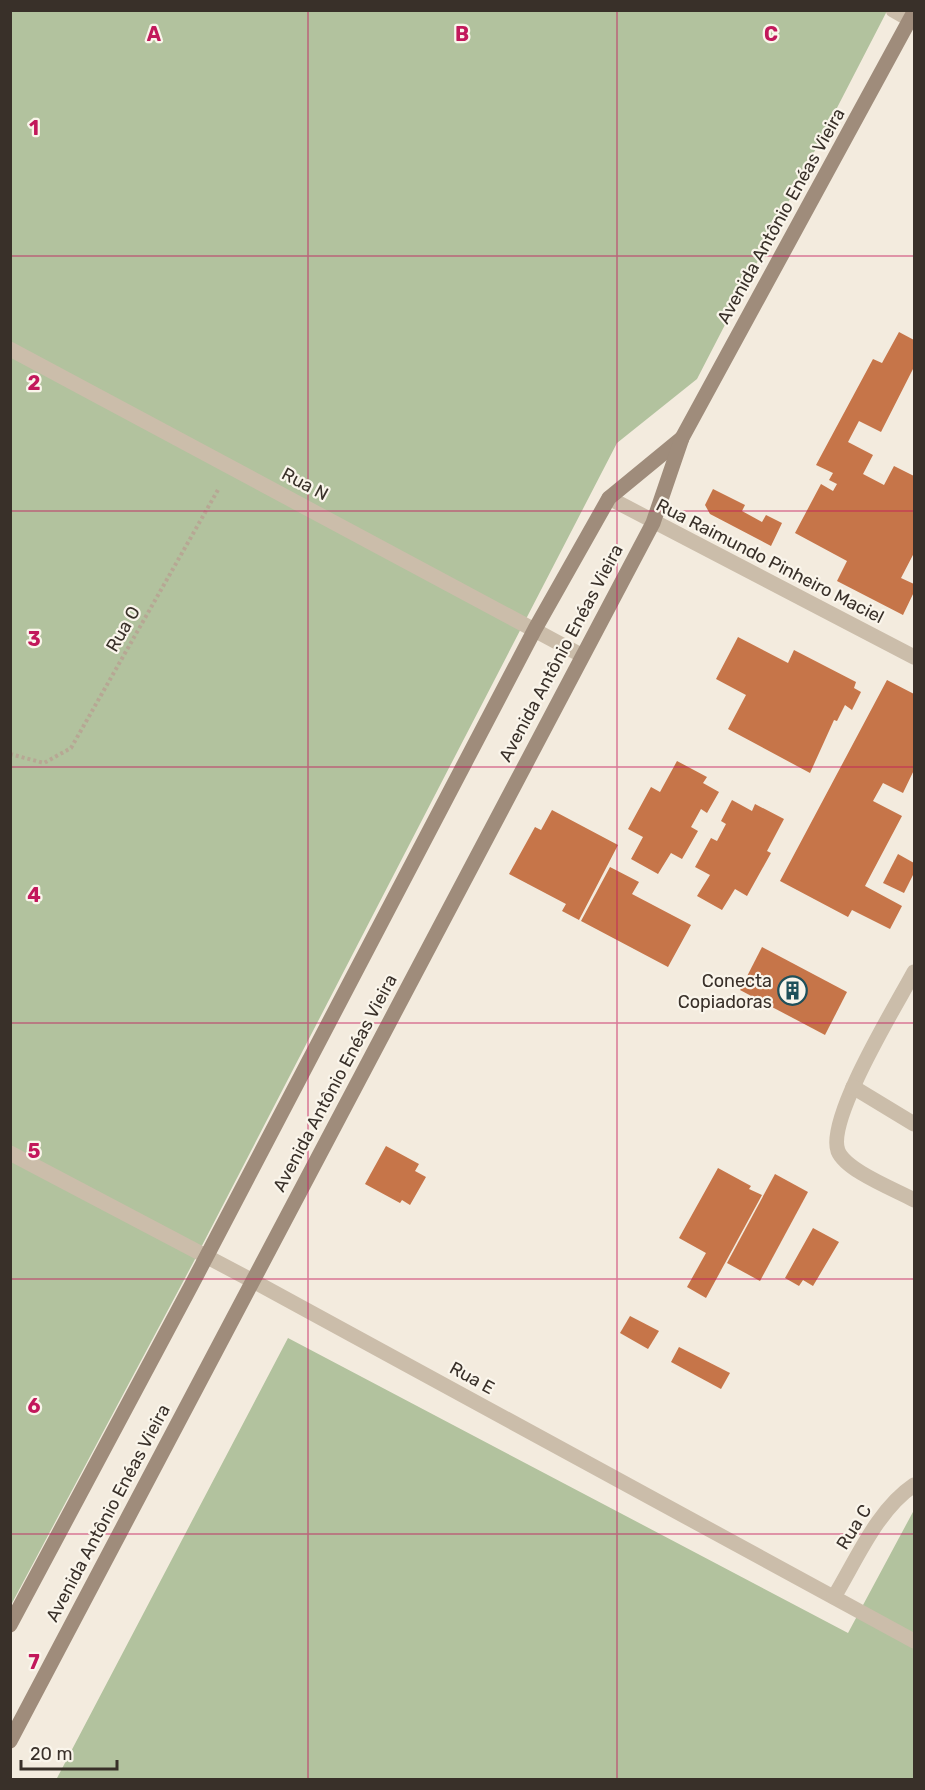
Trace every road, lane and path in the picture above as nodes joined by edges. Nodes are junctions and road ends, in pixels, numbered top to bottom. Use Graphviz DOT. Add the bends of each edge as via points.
graph roads {
  1 [pos="893,10"];
  2 [pos="913,18"];
  3 [pos="10,349"];
  4 [pos="682,438"];
  5 [pos="231,466"];
  6 [pos="609,498"];
  7 [pos="653,523"];
  8 [pos="536,630"];
  9 [pos="581,655"];
  10 [pos="915,657"];
  11 [pos="10,754"];
  12 [pos="915,972"];
  13 [pos="853,1087"];
  14 [pos="915,1124"];
  15 [pos="10,1153"];
  16 [pos="915,1200"];
  17 [pos="206,1257"];
  18 [pos="253,1281"];
  19 [pos="915,1485"];
  20 [pos="834,1598"];
  21 [pos="10,1624"];
  22 [pos="915,1641"];
  23 [pos="10,1741"];
  1 -- 2 [label="street"];
  2 -- 4 [label="street, Avenida Antônio Enéas Vieira"];
  3 -- 5 [label="street, Rua N"];
  4 -- 6 [label="street, Avenida Antônio Enéas Vieira"];
  4 -- 7 [label="street, Avenida Antônio Enéas Vieira"];
  5 -- 8 [label="street, Rua N"];
  5 -- 11 [label="path, Rua O" via="71,748 44,763"];
  6 -- 7 [label="street, Rua Raimundo Pinheiro Maciel"];
  6 -- 8 [label="street, Avenida Antônio Enéas Vieira"];
  7 -- 9 [label="street, Avenida Antônio Enéas Vieira"];
  7 -- 10 [label="street, Rua Raimundo Pinheiro Maciel"];
  8 -- 9 [label="street, Rua N"];
  8 -- 17 [label="street, Avenida Antônio Enéas Vieira"];
  9 -- 18 [label="street, Avenida Antônio Enéas Vieira"];
  12 -- 13 [label="street"];
  13 -- 14 [label="street"];
  13 -- 16 [label="street" via="841,1116 838,1150 859,1171"];
  15 -- 17 [label="street, Rua E"];
  17 -- 18 [label="street, Rua E"];
  17 -- 21 [label="street, Avenida Antônio Enéas Vieira"];
  18 -- 20 [label="street, Rua E"];
  18 -- 23 [label="street, Avenida Antônio Enéas Vieira"];
  19 -- 20 [label="street, Rua C" via="904,1492 880,1521"];
  20 -- 22 [label="street, Rua E"];
}
